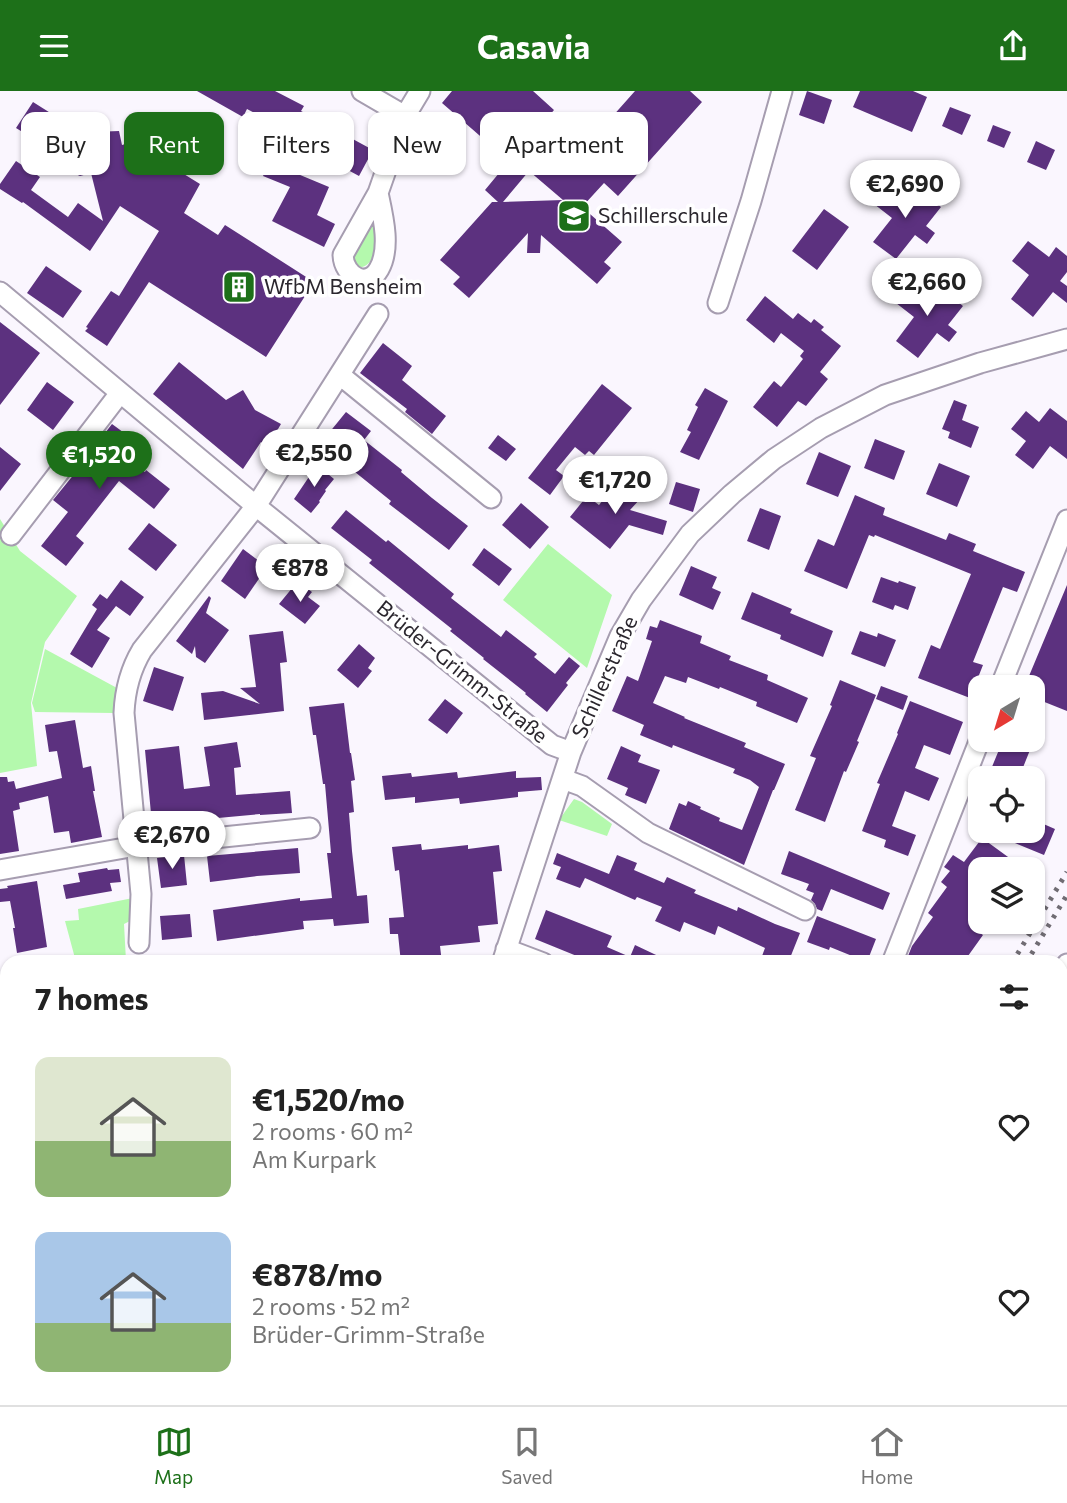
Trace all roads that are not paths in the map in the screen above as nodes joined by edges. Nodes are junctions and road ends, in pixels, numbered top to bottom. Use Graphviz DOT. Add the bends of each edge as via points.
graph roads {
  1 [pos="362,91"];
  2 [pos="420,91"];
  3 [pos="782,91"];
  4 [pos="398,112"];
  5 [pos="407,112"];
  6 [pos="385,175"];
  7 [pos="378,194"];
  8 [pos="0,292"];
  9 [pos="718,303"];
  10 [pos="379,314"];
  11 [pos="1067,339"];
  12 [pos="341,375"];
  13 [pos="120,393"];
  14 [pos="491,498"];
  15 [pos="256,506"];
  16 [pos="1067,520"];
  17 [pos="11,535"];
  18 [pos="1005,675"];
  19 [pos="571,752"];
  20 [pos="974,753"];
  21 [pos="563,779"];
  22 [pos="310,828"];
  23 [pos="136,846"];
  24 [pos="0,870"];
  25 [pos="805,910"];
  26 [pos="139,943"];
  27 [pos="504,955"];
  28 [pos="895,955"];
  1 -- 4 [label="street"];
  2 -- 5 [label="street"];
  3 -- 9 [label="street"];
  6 -- 7 [label="street"];
  8 -- 13 [label="street, Brüder-Grimm-Straße"];
  10 -- 12 [label="street"];
  11 -- 19 [label="street, Schillerstraße" via="885,395 821,428 742,485 690,534 641,600 620,636"];
  12 -- 14 [label="street"];
  12 -- 15 [label="street"];
  13 -- 15 [label="street, Brüder-Grimm-Straße"];
  13 -- 17 [label="street"];
  15 -- 19 [label="street, Brüder-Grimm-Straße" via="552,745"];
  15 -- 23 [label="street" via="142,650 131,671 124,713"];
  16 -- 18 [label="street"];
  19 -- 21 [label="street, Schillerstraße"];
  20 -- 28 [label="street"];
  21 -- 25 [label="street" via="582,786 648,833"];
  21 -- 27 [label="street, Schillerstraße"];
  22 -- 23 [label="street"];
  23 -- 24 [label="street"];
  23 -- 26 [label="street" via="141,894"];
}
